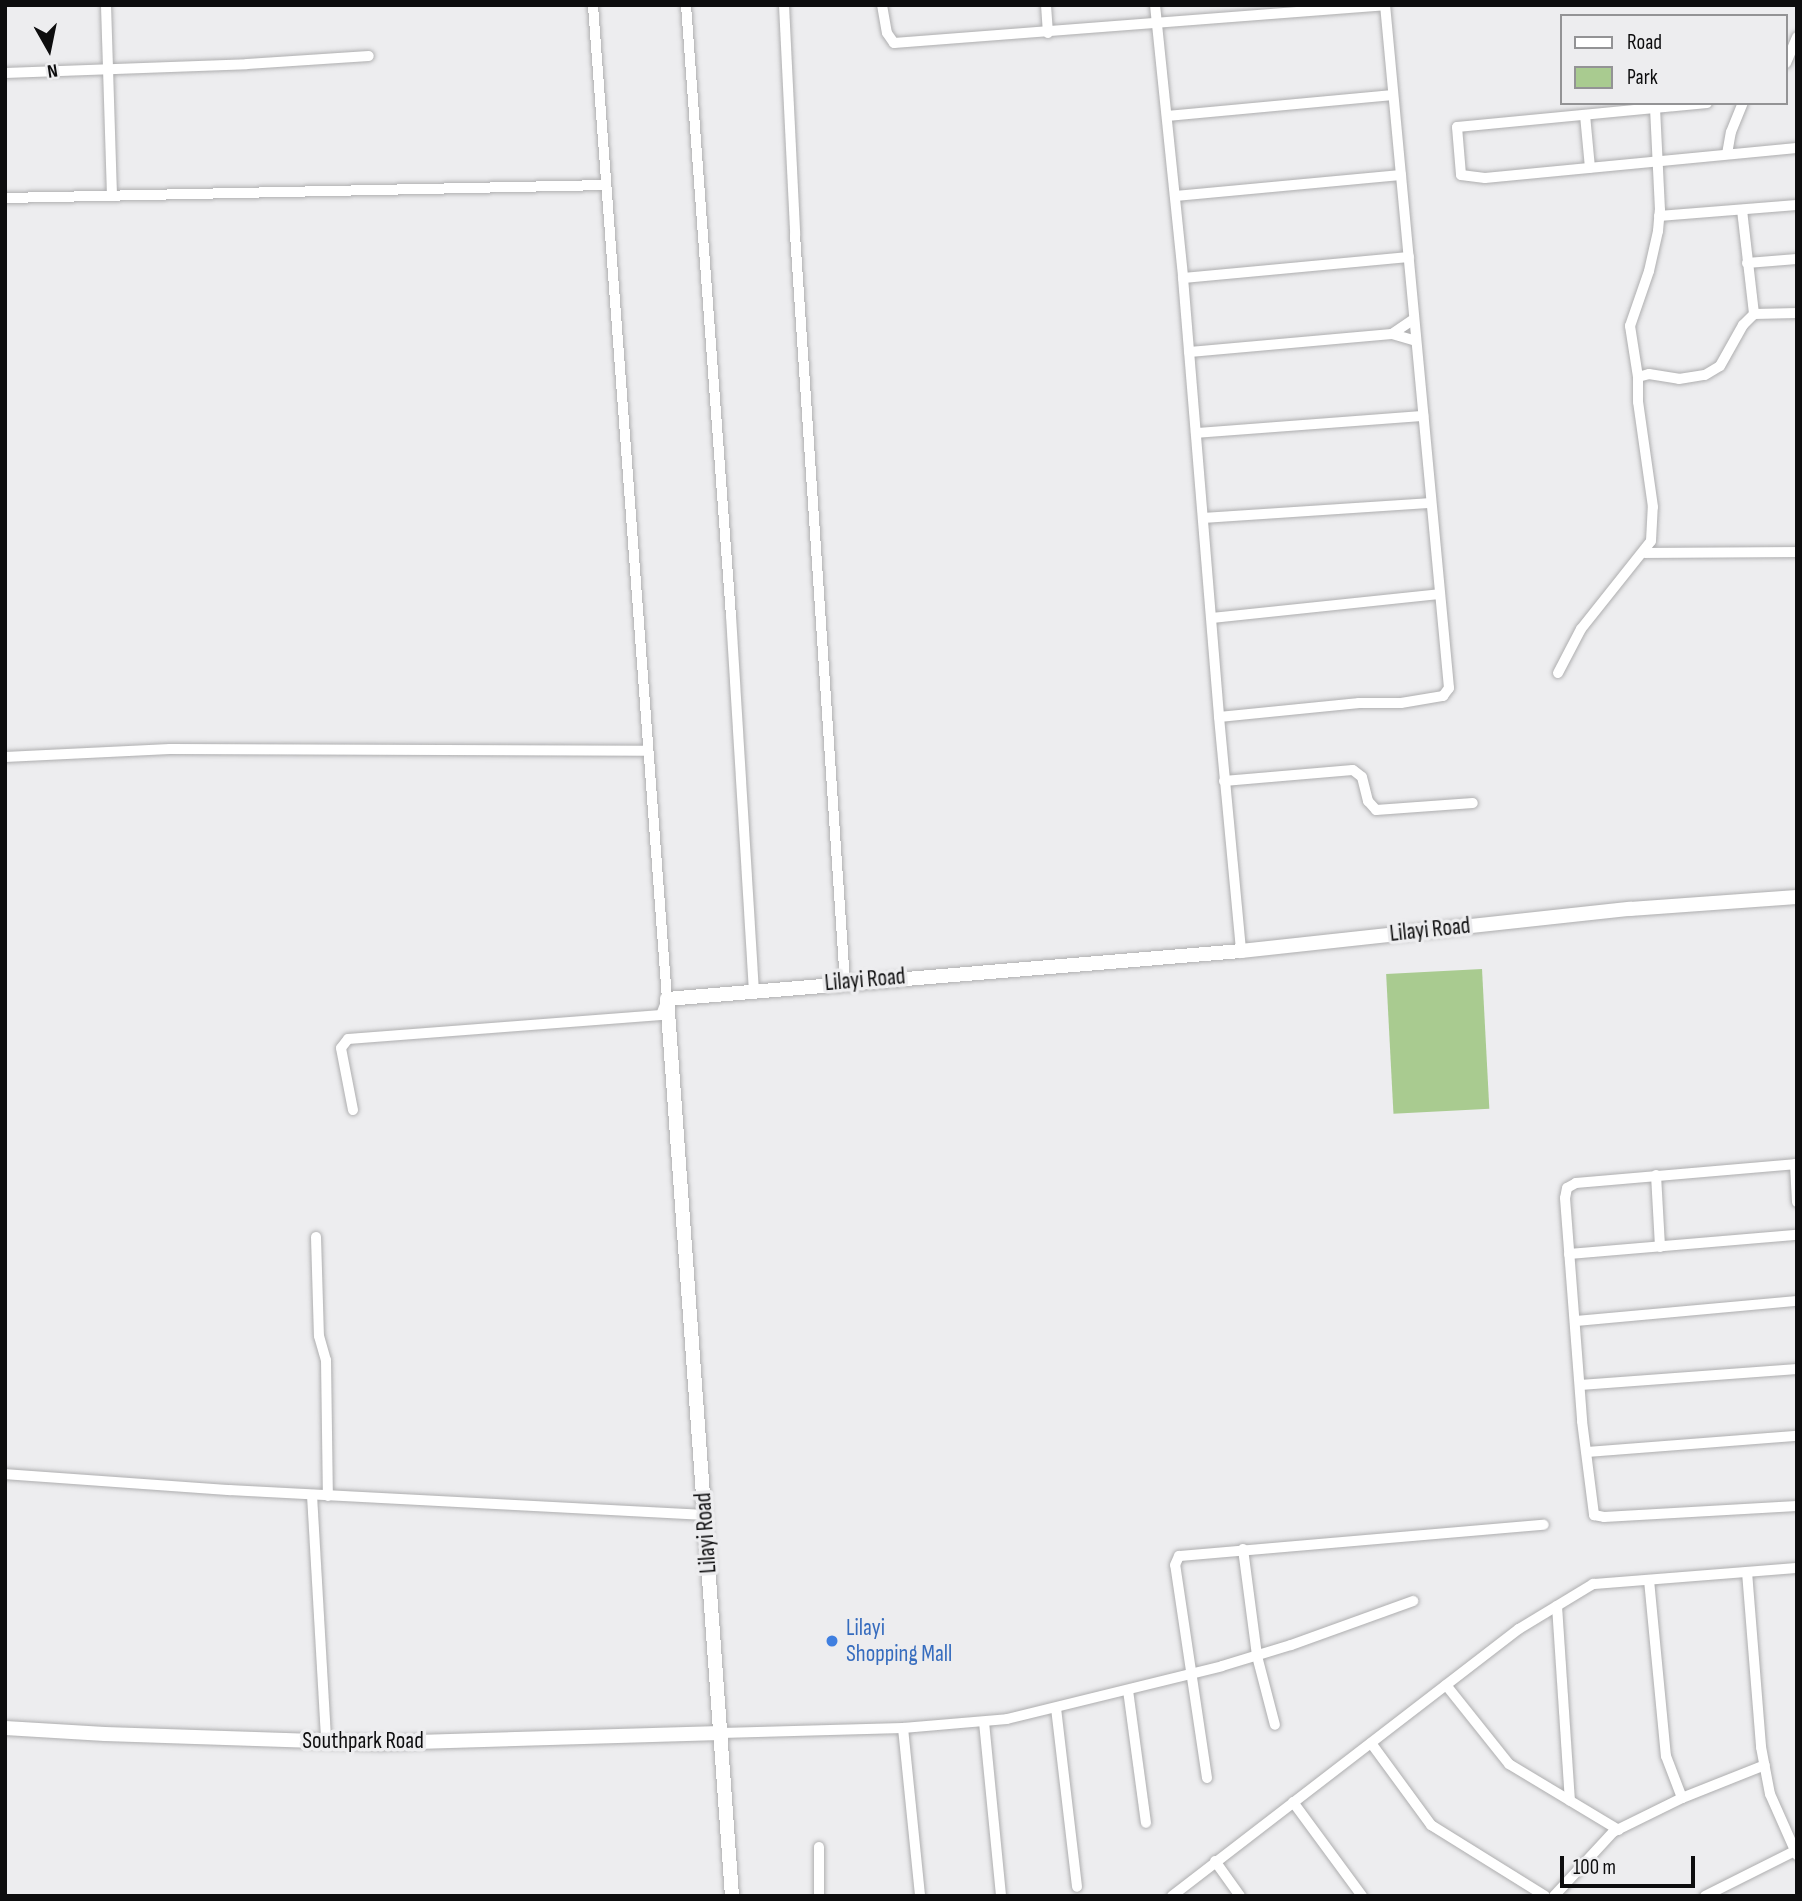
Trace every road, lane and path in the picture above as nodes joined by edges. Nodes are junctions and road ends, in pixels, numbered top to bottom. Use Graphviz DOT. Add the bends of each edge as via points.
graph roads {
  1 [pos="106,5"];
  2 [pos="593,5"];
  3 [pos="686,5"];
  4 [pos="784,5"];
  5 [pos="882,5"];
  6 [pos="1046,5"];
  7 [pos="1155,5"];
  8 [pos="1385,5"];
  9 [pos="1157,25"];
  10 [pos="1048,33"];
  11 [pos="1797,37"];
  12 [pos="369,55"];
  13 [pos="1788,58"];
  14 [pos="109,68"];
  15 [pos="5,73"];
  16 [pos="1393,95"];
  17 [pos="1690,105"];
  18 [pos="1742,105"];
  19 [pos="1655,109"];
  20 [pos="1585,115"];
  21 [pos="1167,116"];
  22 [pos="1797,148"];
  23 [pos="1727,154"];
  24 [pos="1657,162"];
  25 [pos="1590,168"];
  26 [pos="1401,175"];
  27 [pos="605,185"];
  28 [pos="112,195"];
  29 [pos="1175,196"];
  30 [pos="5,198"];
  31 [pos="1797,205"];
  32 [pos="1742,210"];
  33 [pos="1659,216"];
  34 [pos="1409,257"];
  35 [pos="1797,258"];
  36 [pos="1747,263"];
  37 [pos="1183,278"];
  38 [pos="1797,313"];
  39 [pos="1754,314"];
  40 [pos="1414,319"];
  41 [pos="1392,334"];
  42 [pos="1416,341"];
  43 [pos="1189,352"];
  44 [pos="1638,377"];
  45 [pos="1423,416"];
  46 [pos="1196,432"];
  47 [pos="1431,503"];
  48 [pos="1204,518"];
  49 [pos="1797,552"];
  50 [pos="1645,553"];
  51 [pos="1439,594"];
  52 [pos="1212,618"];
  53 [pos="1558,673"];
  54 [pos="1219,717"];
  55 [pos="646,751"];
  56 [pos="5,757"];
  57 [pos="1224,781"];
  58 [pos="1473,803"];
  59 [pos="1797,897"];
  60 [pos="1241,951"];
  61 [pos="845,982"];
  62 [pos="754,990"];
  63 [pos="667,999"];
  64 [pos="353,1111"];
  65 [pos="1796,1164"];
  66 [pos="1656,1175"];
  67 [pos="1797,1202"];
  68 [pos="1797,1235"];
  69 [pos="316,1237"];
  70 [pos="1660,1247"];
  71 [pos="1569,1254"];
  72 [pos="1797,1301"];
  73 [pos="1576,1321"];
  74 [pos="1797,1368"];
  75 [pos="1580,1385"];
  76 [pos="1797,1436"];
  77 [pos="1587,1452"];
  78 [pos="5,1474"];
  79 [pos="312,1495"];
  80 [pos="328,1496"];
  81 [pos="1797,1506"];
  82 [pos="705,1515"];
  83 [pos="1544,1525"];
  84 [pos="1243,1549"];
  85 [pos="1797,1568"];
  86 [pos="1747,1572"];
  87 [pos="1649,1580"];
  88 [pos="1413,1601"];
  89 [pos="1557,1606"];
  90 [pos="1257,1656"];
  91 [pos="1192,1674"];
  92 [pos="1446,1685"];
  93 [pos="1128,1690"];
  94 [pos="1056,1708"];
  95 [pos="984,1722"];
  96 [pos="1275,1726"];
  97 [pos="5,1728"];
  98 [pos="903,1728"];
  99 [pos="721,1733"];
  100 [pos="326,1741"];
  101 [pos="1371,1742"];
  102 [pos="1765,1765"];
  103 [pos="1207,1778"];
  104 [pos="1682,1798"];
  105 [pos="1570,1801"];
  106 [pos="1293,1802"];
  107 [pos="1146,1823"];
  108 [pos="1619,1829"];
  109 [pos="819,1847"];
  110 [pos="1796,1853"];
  111 [pos="1215,1861"];
  112 [pos="1077,1886"];
  113 [pos="732,1896"];
  114 [pos="818,1896"];
  115 [pos="920,1896"];
  116 [pos="1001,1896"];
  117 [pos="1172,1896"];
  118 [pos="1240,1896"];
  119 [pos="1362,1896"];
  120 [pos="1545,1896"];
  121 [pos="1554,1896"];
  122 [pos="1705,1896"];
  1 -- 14 [label="street"];
  2 -- 27 [label="street"];
  3 -- 62 [label="street"];
  4 -- 61 [label="street"];
  5 -- 10 [label="street" via="887,33 894,43"];
  6 -- 10 [label="street"];
  7 -- 9 [label="street"];
  8 -- 9 [label="street"];
  8 -- 16 [label="street"];
  9 -- 10 [label="street"];
  9 -- 21 [label="street"];
  11 -- 13 [label="street"];
  12 -- 14 [label="street"];
  14 -- 15 [label="street"];
  14 -- 28 [label="street"];
  16 -- 21 [label="street"];
  16 -- 26 [label="street"];
  17 -- 19 [label="street"];
  18 -- 23 [label="street"];
  19 -- 20 [label="street"];
  19 -- 24 [label="street"];
  20 -- 25 [label="street"];
  20 -- 25 [label="street" via="1457,127 1461,174 1485,178"];
  21 -- 29 [label="street"];
  22 -- 23 [label="street"];
  23 -- 24 [label="street"];
  24 -- 25 [label="street"];
  24 -- 33 [label="street"];
  26 -- 29 [label="street"];
  26 -- 34 [label="street"];
  27 -- 28 [label="street"];
  27 -- 55 [label="street"];
  28 -- 30 [label="street"];
  29 -- 37 [label="street"];
  31 -- 32 [label="street"];
  32 -- 33 [label="street"];
  32 -- 36 [label="street"];
  33 -- 44 [label="street" via="1649,271 1630,319"];
  34 -- 37 [label="street"];
  34 -- 40 [label="street"];
  35 -- 36 [label="street"];
  36 -- 39 [label="street"];
  37 -- 43 [label="street"];
  38 -- 39 [label="street"];
  39 -- 44 [label="street" via="1715,370 1679,380 1649,374"];
  40 -- 41 [label="street"];
  40 -- 42 [label="street"];
  41 -- 42 [label="street"];
  41 -- 43 [label="street"];
  42 -- 45 [label="street"];
  43 -- 46 [label="street"];
  44 -- 50 [label="street" via="1653,507 1651,541"];
  45 -- 46 [label="street"];
  45 -- 47 [label="street"];
  46 -- 48 [label="street"];
  47 -- 48 [label="street"];
  47 -- 51 [label="street"];
  48 -- 52 [label="street"];
  49 -- 50 [label="street"];
  50 -- 53 [label="street" via="1581,629"];
  51 -- 52 [label="street"];
  51 -- 54 [label="street" via="1449,688 1443,696"];
  52 -- 54 [label="street"];
  54 -- 57 [label="street"];
  55 -- 56 [label="street" via="170,749"];
  55 -- 63 [label="street"];
  57 -- 58 [label="street" via="1353,769 1362,777 1368,801 1376,810"];
  57 -- 60 [label="street"];
  59 -- 60 [label="street, Lilayi Road" via="1630,909"];
  60 -- 61 [label="street, Lilayi Road"];
  61 -- 62 [label="street, Lilayi Road"];
  62 -- 63 [label="street, Lilayi Road"];
  63 -- 64 [label="street" via="661,1015 348,1039 341,1048"];
  63 -- 82 [label="street, Lilayi Road"];
  65 -- 66 [label="street"];
  65 -- 67 [label="street"];
  66 -- 70 [label="street"];
  66 -- 71 [label="street" via="1576,1183 1567,1188"];
  68 -- 70 [label="street"];
  69 -- 80 [label="street" via="319,1336 326,1360"];
  70 -- 71 [label="street"];
  71 -- 73 [label="street"];
  72 -- 73 [label="street"];
  73 -- 75 [label="street"];
  74 -- 75 [label="street"];
  75 -- 77 [label="street"];
  76 -- 77 [label="street"];
  77 -- 81 [label="street" via="1592,1511 1598,1517"];
  78 -- 79 [label="street"];
  79 -- 80 [label="street"];
  79 -- 100 [label="street"];
  80 -- 82 [label="street"];
  82 -- 99 [label="street, Lilayi Road"];
  83 -- 84 [label="street" via="1463,1535"];
  84 -- 90 [label="street"];
  84 -- 91 [label="street" via="1176,1559"];
  85 -- 86 [label="street"];
  86 -- 87 [label="street"];
  86 -- 102 [label="street"];
  87 -- 89 [label="street" via="1593,1584"];
  87 -- 104 [label="street" via="1666,1756"];
  88 -- 90 [label="street"];
  89 -- 92 [label="street"];
  89 -- 105 [label="street"];
  90 -- 91 [label="street"];
  90 -- 96 [label="street"];
  91 -- 93 [label="street"];
  91 -- 103 [label="street"];
  92 -- 101 [label="street"];
  92 -- 105 [label="street" via="1509,1764"];
  93 -- 94 [label="street"];
  93 -- 107 [label="street"];
  94 -- 95 [label="street"];
  94 -- 112 [label="street"];
  95 -- 98 [label="street"];
  95 -- 116 [label="street"];
  97 -- 100 [label="street, Southpark Road"];
  98 -- 99 [label="street"];
  98 -- 115 [label="street"];
  99 -- 100 [label="street, Southpark Road"];
  99 -- 113 [label="street, Lilayi Road"];
  101 -- 106 [label="street"];
  101 -- 120 [label="street" via="1431,1825"];
  102 -- 104 [label="street"];
  102 -- 110 [label="street" via="1770,1794"];
  104 -- 108 [label="street"];
  105 -- 108 [label="street"];
  106 -- 111 [label="street"];
  106 -- 119 [label="street"];
  108 -- 121 [label="street"];
  109 -- 114 [label="street"];
  110 -- 122 [label="street"];
  111 -- 117 [label="street"];
  111 -- 118 [label="street"];
}
